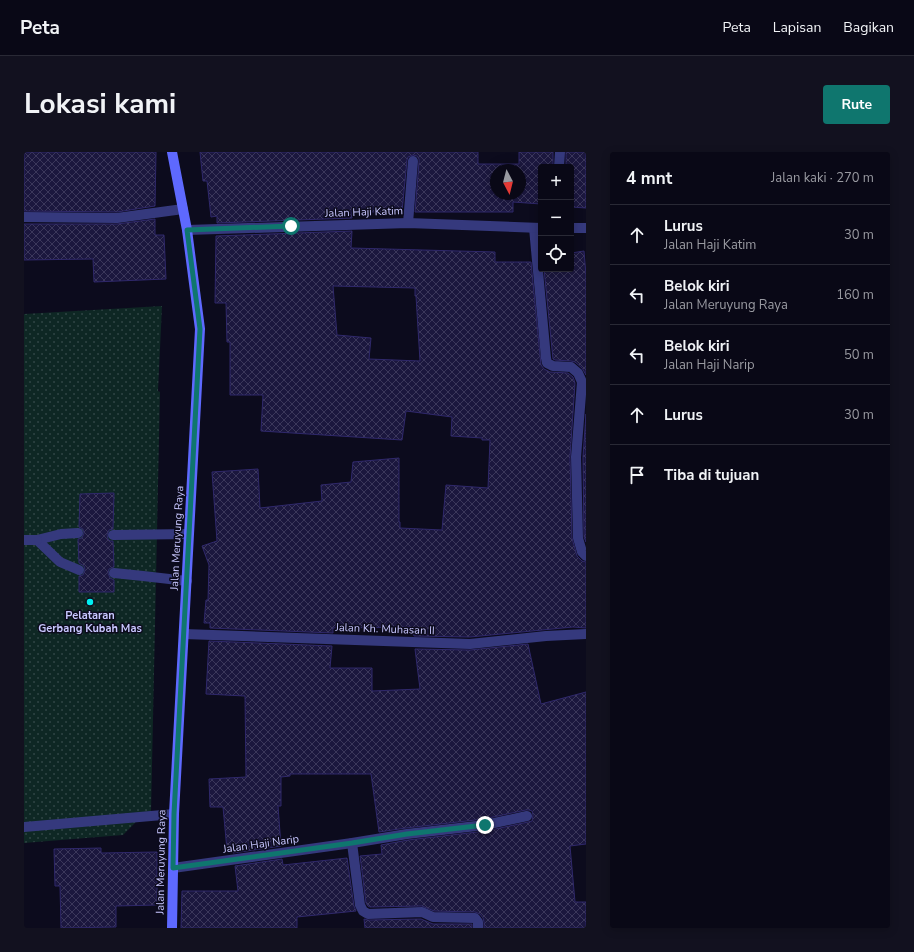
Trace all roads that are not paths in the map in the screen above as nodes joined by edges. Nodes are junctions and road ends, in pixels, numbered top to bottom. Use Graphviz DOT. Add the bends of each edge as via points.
graph roads {
  1 [pos="172,152"];
  2 [pos="560,152"];
  3 [pos="413,161"];
  4 [pos="559,164"];
  5 [pos="183,208"];
  6 [pos="24,217"];
  7 [pos="408,223"];
  8 [pos="538,228"];
  9 [pos="574,228"];
  10 [pos="586,228"];
  11 [pos="187,230"];
  12 [pos="538,236"];
  13 [pos="78,534"];
  14 [pos="113,534"];
  15 [pos="188,534"];
  16 [pos="24,540"];
  17 [pos="37,540"];
  18 [pos="586,556"];
  19 [pos="79,570"];
  20 [pos="114,574"];
  21 [pos="187,581"];
  22 [pos="184,634"];
  23 [pos="586,634"];
  24 [pos="174,814"];
  25 [pos="527,816"];
  26 [pos="24,827"];
  27 [pos="352,843"];
  28 [pos="173,868"];
  29 [pos="172,928"];
  30 [pos="478,928"];
  1 -- 5 [label="main road, Jalan Meruyung Raya"];
  2 -- 4 [label="street"];
  3 -- 7 [label="street"];
  5 -- 6 [label="street" via="117,218"];
  5 -- 11 [label="main road, Jalan Meruyung Raya"];
  7 -- 8 [label="street, Jalan Haji Katim"];
  7 -- 11 [label="street, Jalan Haji Katim"];
  9 -- 10 [label="street"];
  11 -- 15 [label="main road, Jalan Meruyung Raya" via="200,329"];
  12 -- 18 [label="street" via="547,363 571,367 578,373 582,382 576,457 579,545"];
  13 -- 17 [label="street" via="61,534"];
  14 -- 15 [label="street"];
  15 -- 21 [label="main road, Jalan Meruyung Raya"];
  16 -- 17 [label="street"];
  17 -- 19 [label="street" via="60,562"];
  20 -- 21 [label="street"];
  21 -- 22 [label="main road, Jalan Meruyung Raya"];
  22 -- 23 [label="street, Jalan Kh. Muhasan II" via="470,644"];
  22 -- 24 [label="main road, Jalan Meruyung Raya"];
  24 -- 26 [label="street"];
  24 -- 28 [label="main road, Jalan Meruyung Raya"];
  25 -- 27 [label="street, Jalan Haji Narip" via="485,825"];
  27 -- 28 [label="street, Jalan Haji Narip"];
  27 -- 30 [label="street" via="363,911 368,914 422,912 433,917 475,918"];
  28 -- 29 [label="main road, Jalan Meruyung Raya"];
}
